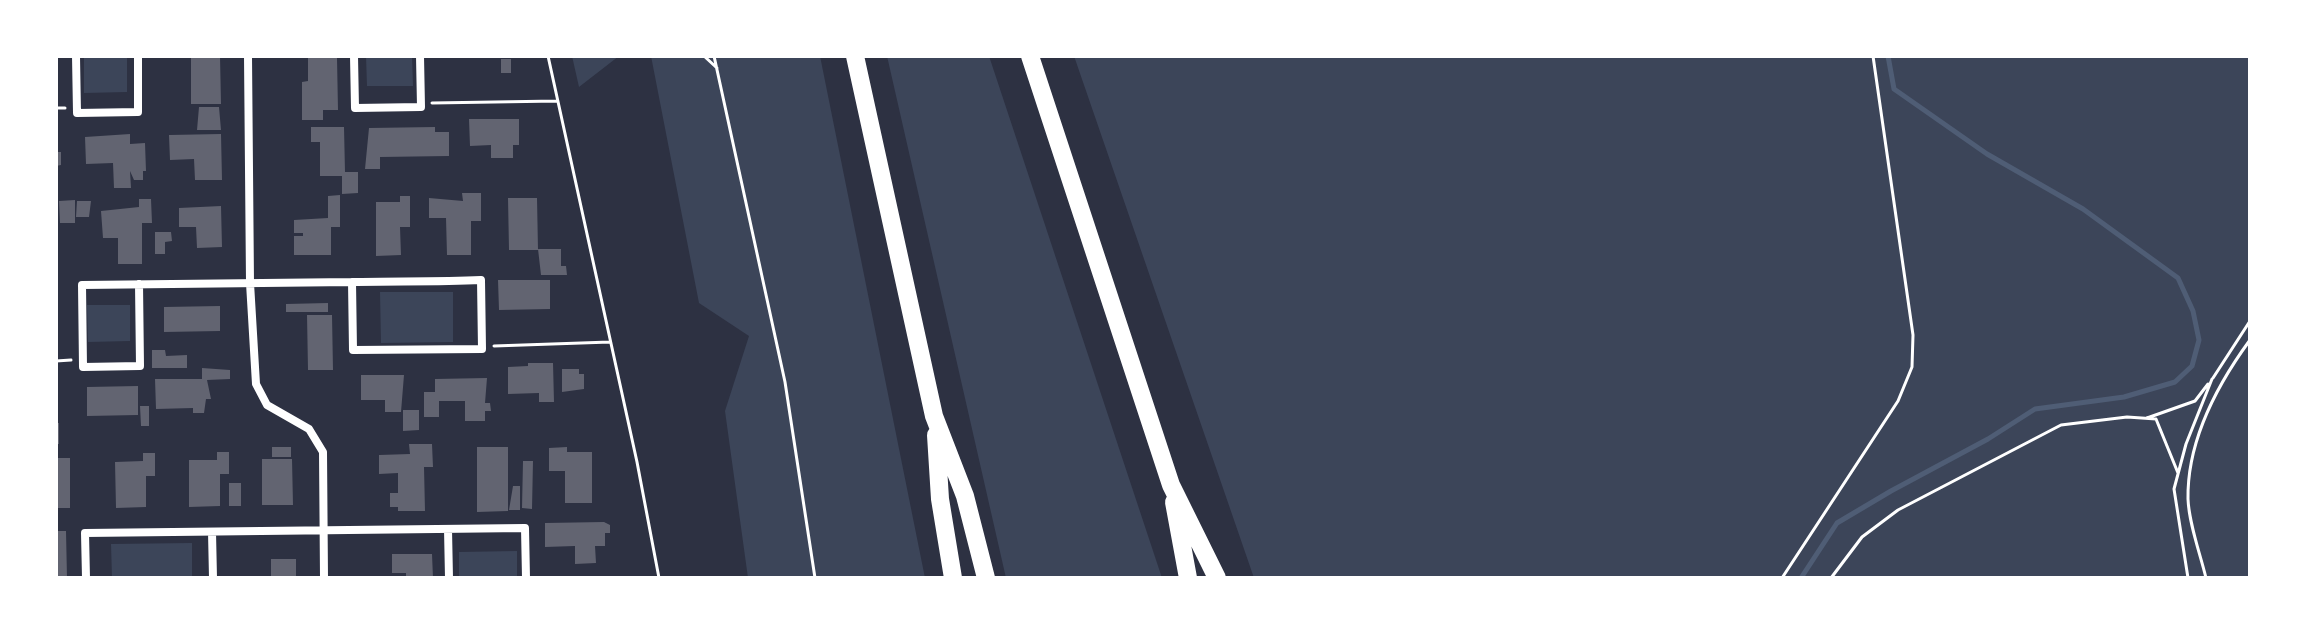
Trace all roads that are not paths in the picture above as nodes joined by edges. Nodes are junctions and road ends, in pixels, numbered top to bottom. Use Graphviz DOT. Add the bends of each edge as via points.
graph roads {
  1 [pos="76,56"];
  2 [pos="138,56"];
  3 [pos="248,56"];
  4 [pos="354,56"];
  5 [pos="420,56"];
  6 [pos="855,56"];
  7 [pos="1030,56"];
  8 [pos="352,282"];
  9 [pos="250,283"];
  10 [pos="139,284"];
  11 [pos="934,416"];
  12 [pos="1171,485"];
  13 [pos="448,529"];
  14 [pos="323,531"];
  15 [pos="212,532"];
  16 [pos="86,578"];
  17 [pos="213,578"];
  18 [pos="324,578"];
  19 [pos="449,578"];
  20 [pos="526,578"];
  21 [pos="953,578"];
  22 [pos="986,578"];
  23 [pos="1188,578"];
  24 [pos="1217,578"];
  1 -- 2 [label="street" via="77,113 138,112"];
  3 -- 9 [label="street"];
  4 -- 5 [label="street" via="355,108 421,107"];
  6 -- 11 [label="highway"];
  7 -- 12 [label="highway"];
  8 -- 8 [label="street" via="481,280 482,346 353,350"];
  8 -- 9 [label="street"];
  9 -- 10 [label="street"];
  9 -- 14 [label="street" via="256,384 267,405 318,439 323,452"];
  10 -- 10 [label="street" via="140,366 83,367 82,285"];
  11 -- 21 [label="highway"];
  11 -- 22 [label="highway" via="965,496"];
  12 -- 23 [label="highway"];
  12 -- 24 [label="highway"];
  13 -- 14 [label="street"];
  13 -- 19 [label="street"];
  13 -- 20 [label="street" via="525,528"];
  14 -- 15 [label="street"];
  14 -- 18 [label="street"];
  15 -- 16 [label="street" via="85,533"];
  15 -- 17 [label="street"];
}
